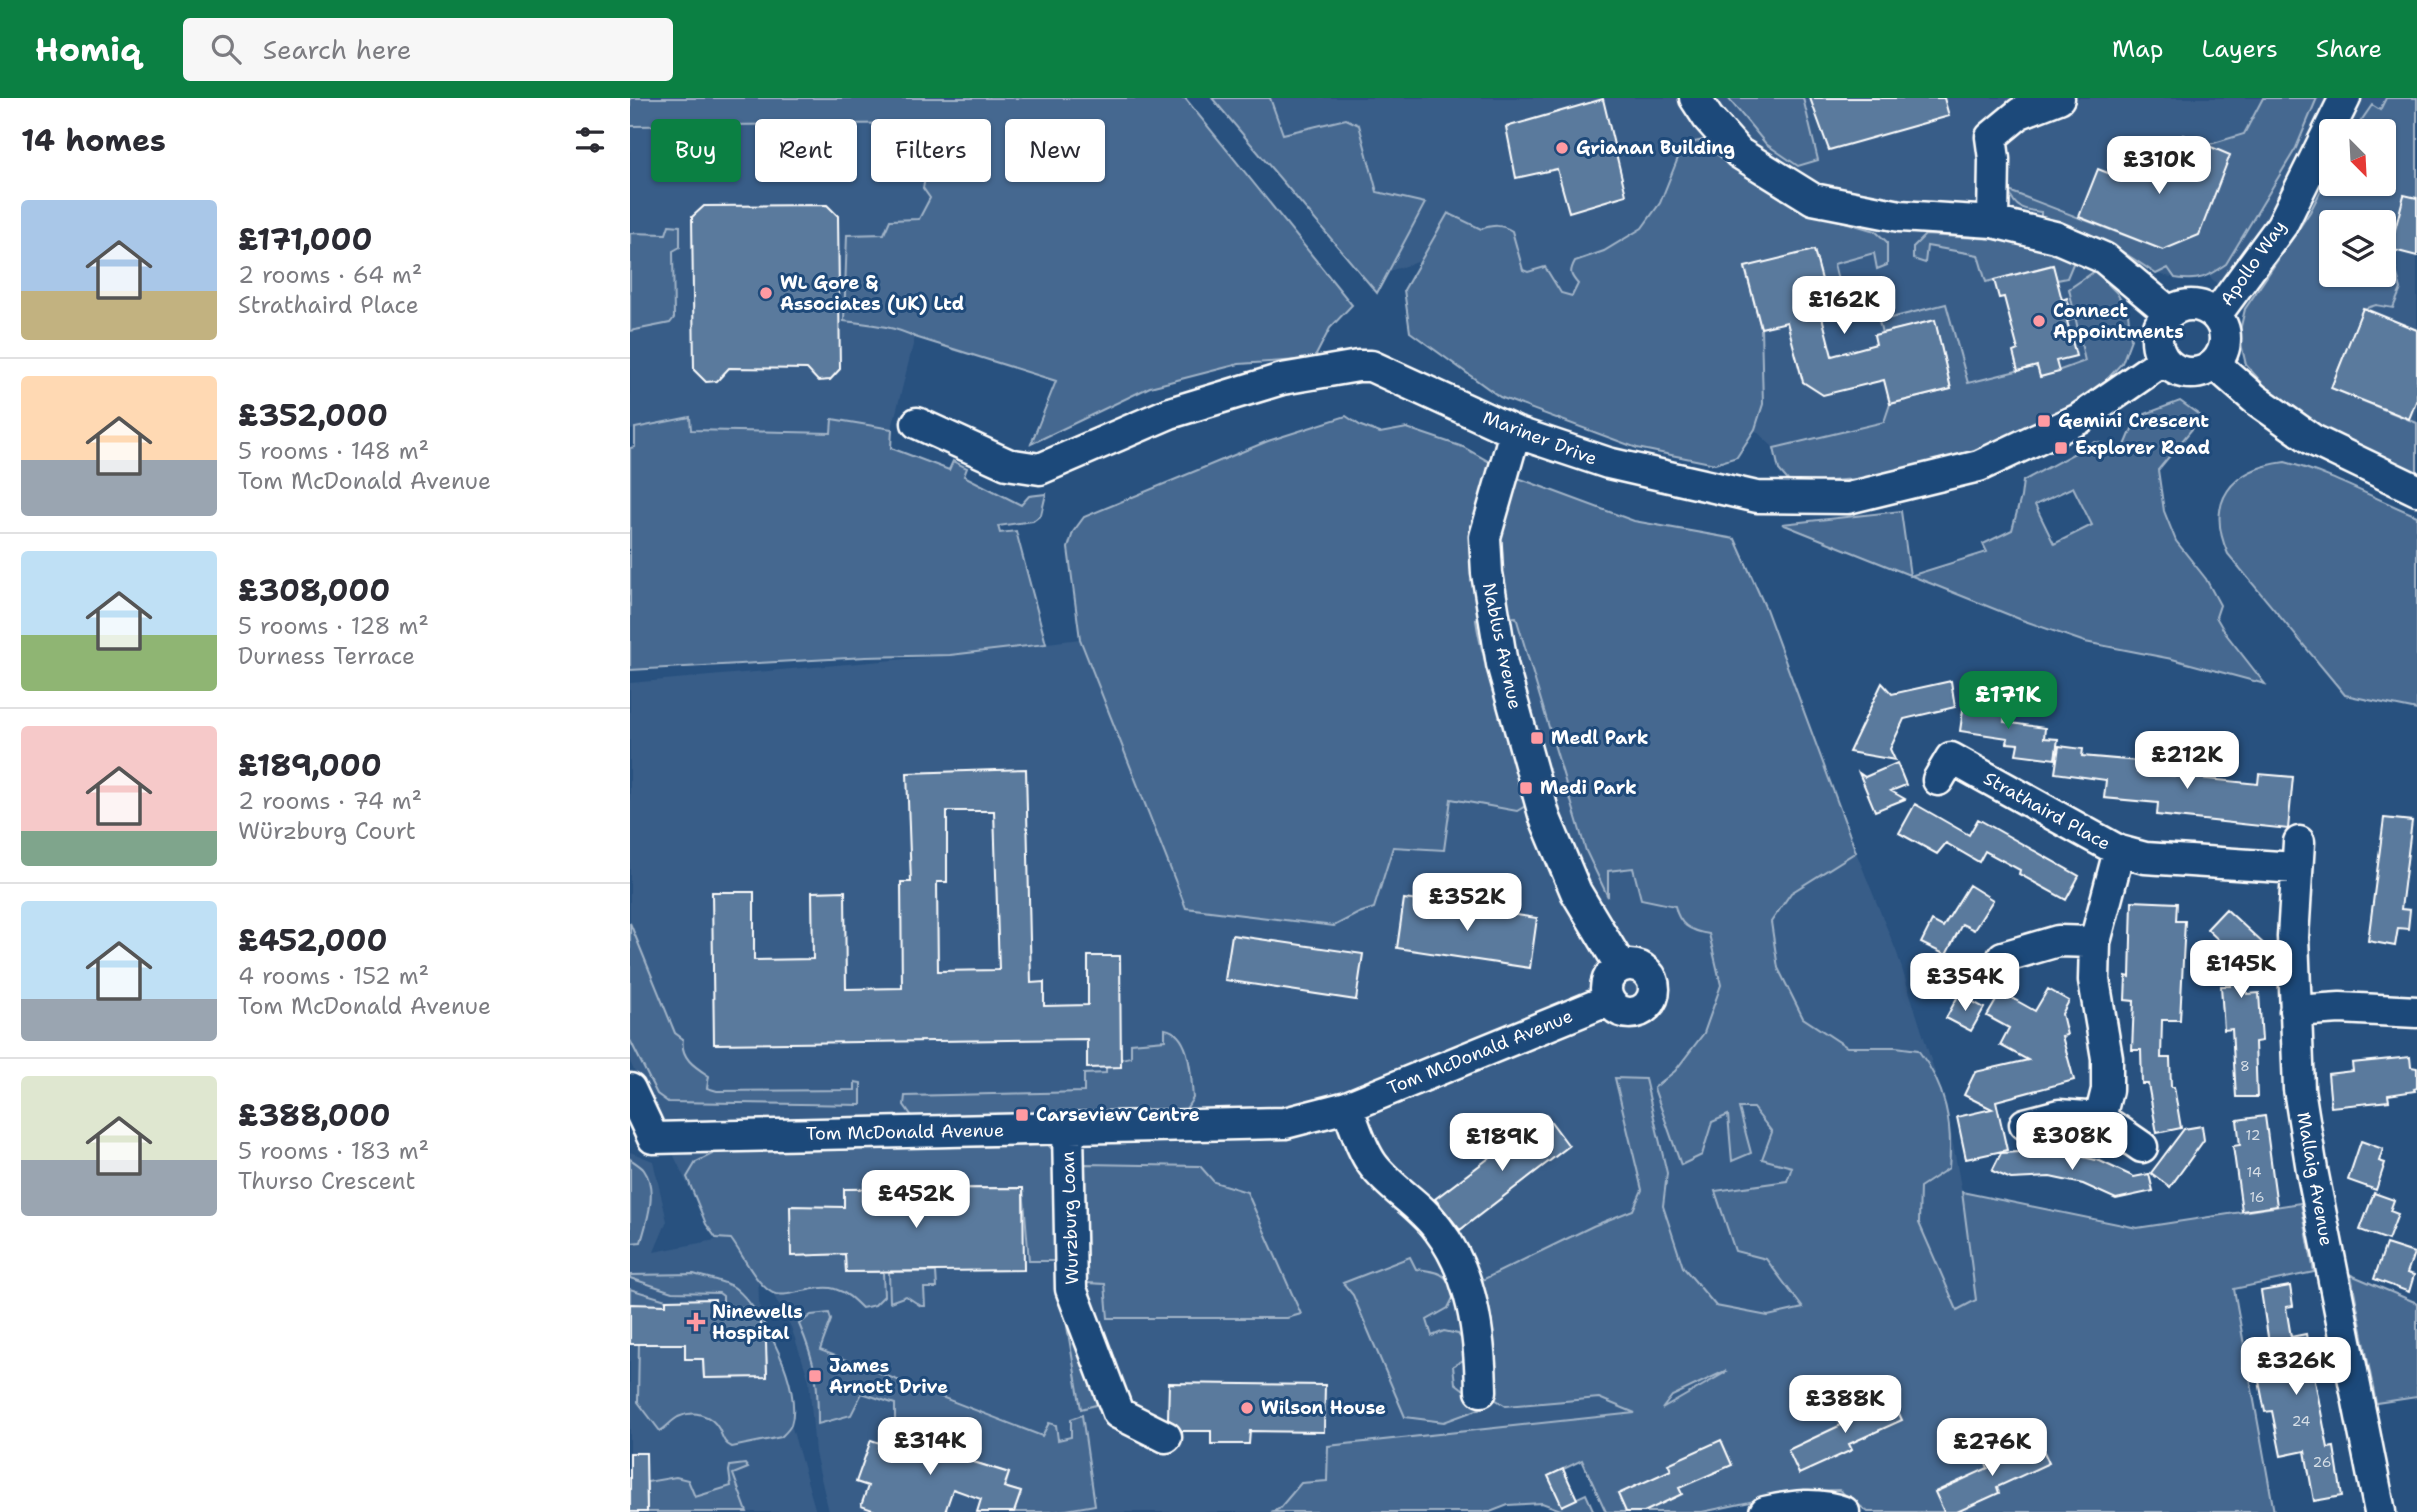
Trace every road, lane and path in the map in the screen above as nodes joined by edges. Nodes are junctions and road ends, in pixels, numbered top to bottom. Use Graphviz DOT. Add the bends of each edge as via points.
graph roads {
  1 [pos="1695,98"];
  2 [pos="2059,98"];
  3 [pos="2345,98"];
  4 [pos="1993,222"];
  5 [pos="2169,312"];
  6 [pos="2216,315"];
  7 [pos="2164,360"];
  8 [pos="2215,364"];
  9 [pos="917,423"];
  10 [pos="1515,432"];
  11 [pos="2417,490"];
  12 [pos="1938,780"];
  13 [pos="2119,851"];
  14 [pos="2298,855"];
  15 [pos="2095,942"];
  16 [pos="2003,957"];
  17 [pos="1621,967"];
  18 [pos="1609,1000"];
  19 [pos="2295,1011"];
  20 [pos="2417,1012"];
  21 [pos="630,1089"];
  22 [pos="1347,1107"];
  23 [pos="2100,1118"];
  24 [pos="2025,1124"];
  25 [pos="1068,1129"];
  26 [pos="2142,1147"];
  27 [pos="1481,1391"];
  28 [pos="1166,1437"];
  29 [pos="1765,1512"];
  30 [pos="1844,1512"];
  31 [pos="2380,1512"];
  1 -- 4 [label="street" via="1739,153 1813,199 1900,216"];
  2 -- 4 [label="street" via="2020,113 1991,136"];
  3 -- 6 [label="street, Apollo Way" via="2282,225"];
  4 -- 5 [label="street" via="2055,237 2104,258"];
  5 -- 6 [label="street, Apollo Way" via="2188,304"];
  5 -- 7 [label="street" via="2158,330"];
  6 -- 8 [label="street, Apollo Way" via="2226,340"];
  7 -- 8 [label="street" via="2189,373"];
  7 -- 10 [label="street, Mariner Drive" via="2079,419 1979,466 1848,498 1757,497 1608,463"];
  8 -- 11 [label="street" via="2312,439"];
  9 -- 10 [label="street, Mariner Drive" via="1007,464 1040,469 1170,413 1282,379 1371,366"];
  10 -- 17 [label="street, Nablus Avenue" via="1485,537 1502,664 1545,818 1576,892"];
  12 -- 13 [label="street, Strathaird Place" via="1951,758"];
  13 -- 14 [label="street, Strathaird Place" via="2146,858"];
  13 -- 15 [label="street"];
  14 -- 19 [label="street, Mallaig Avenue"];
  15 -- 16 [label="street" via="2058,941"];
  15 -- 23 [label="street" via="2094,981 2107,1058 2107,1090"];
  17 -- 18 [label="street" via="1608,981"];
  17 -- 18 [label="street" via="1645,971 1653,985 1651,1001 1630,1013 1615,1008"];
  18 -- 22 [label="street, Tom McDonald Avenue"];
  19 -- 20 [label="street"];
  19 -- 31 [label="street, Mallaig Avenue" via="2299,1089 2312,1170"];
  21 -- 25 [label="street, Tom McDonald Avenue" via="653,1138"];
  22 -- 25 [label="street, Tom McDonald Avenue" via="1285,1123"];
  22 -- 27 [label="street" via="1374,1167 1438,1229 1462,1274 1478,1331"];
  23 -- 24 [label="street" via="2059,1115"];
  23 -- 26 [label="street"];
  25 -- 28 [label="street, Wurzburg Loan" via="1071,1289 1118,1413"];
  29 -- 30 [label="street" via="1810,1505"];
}
